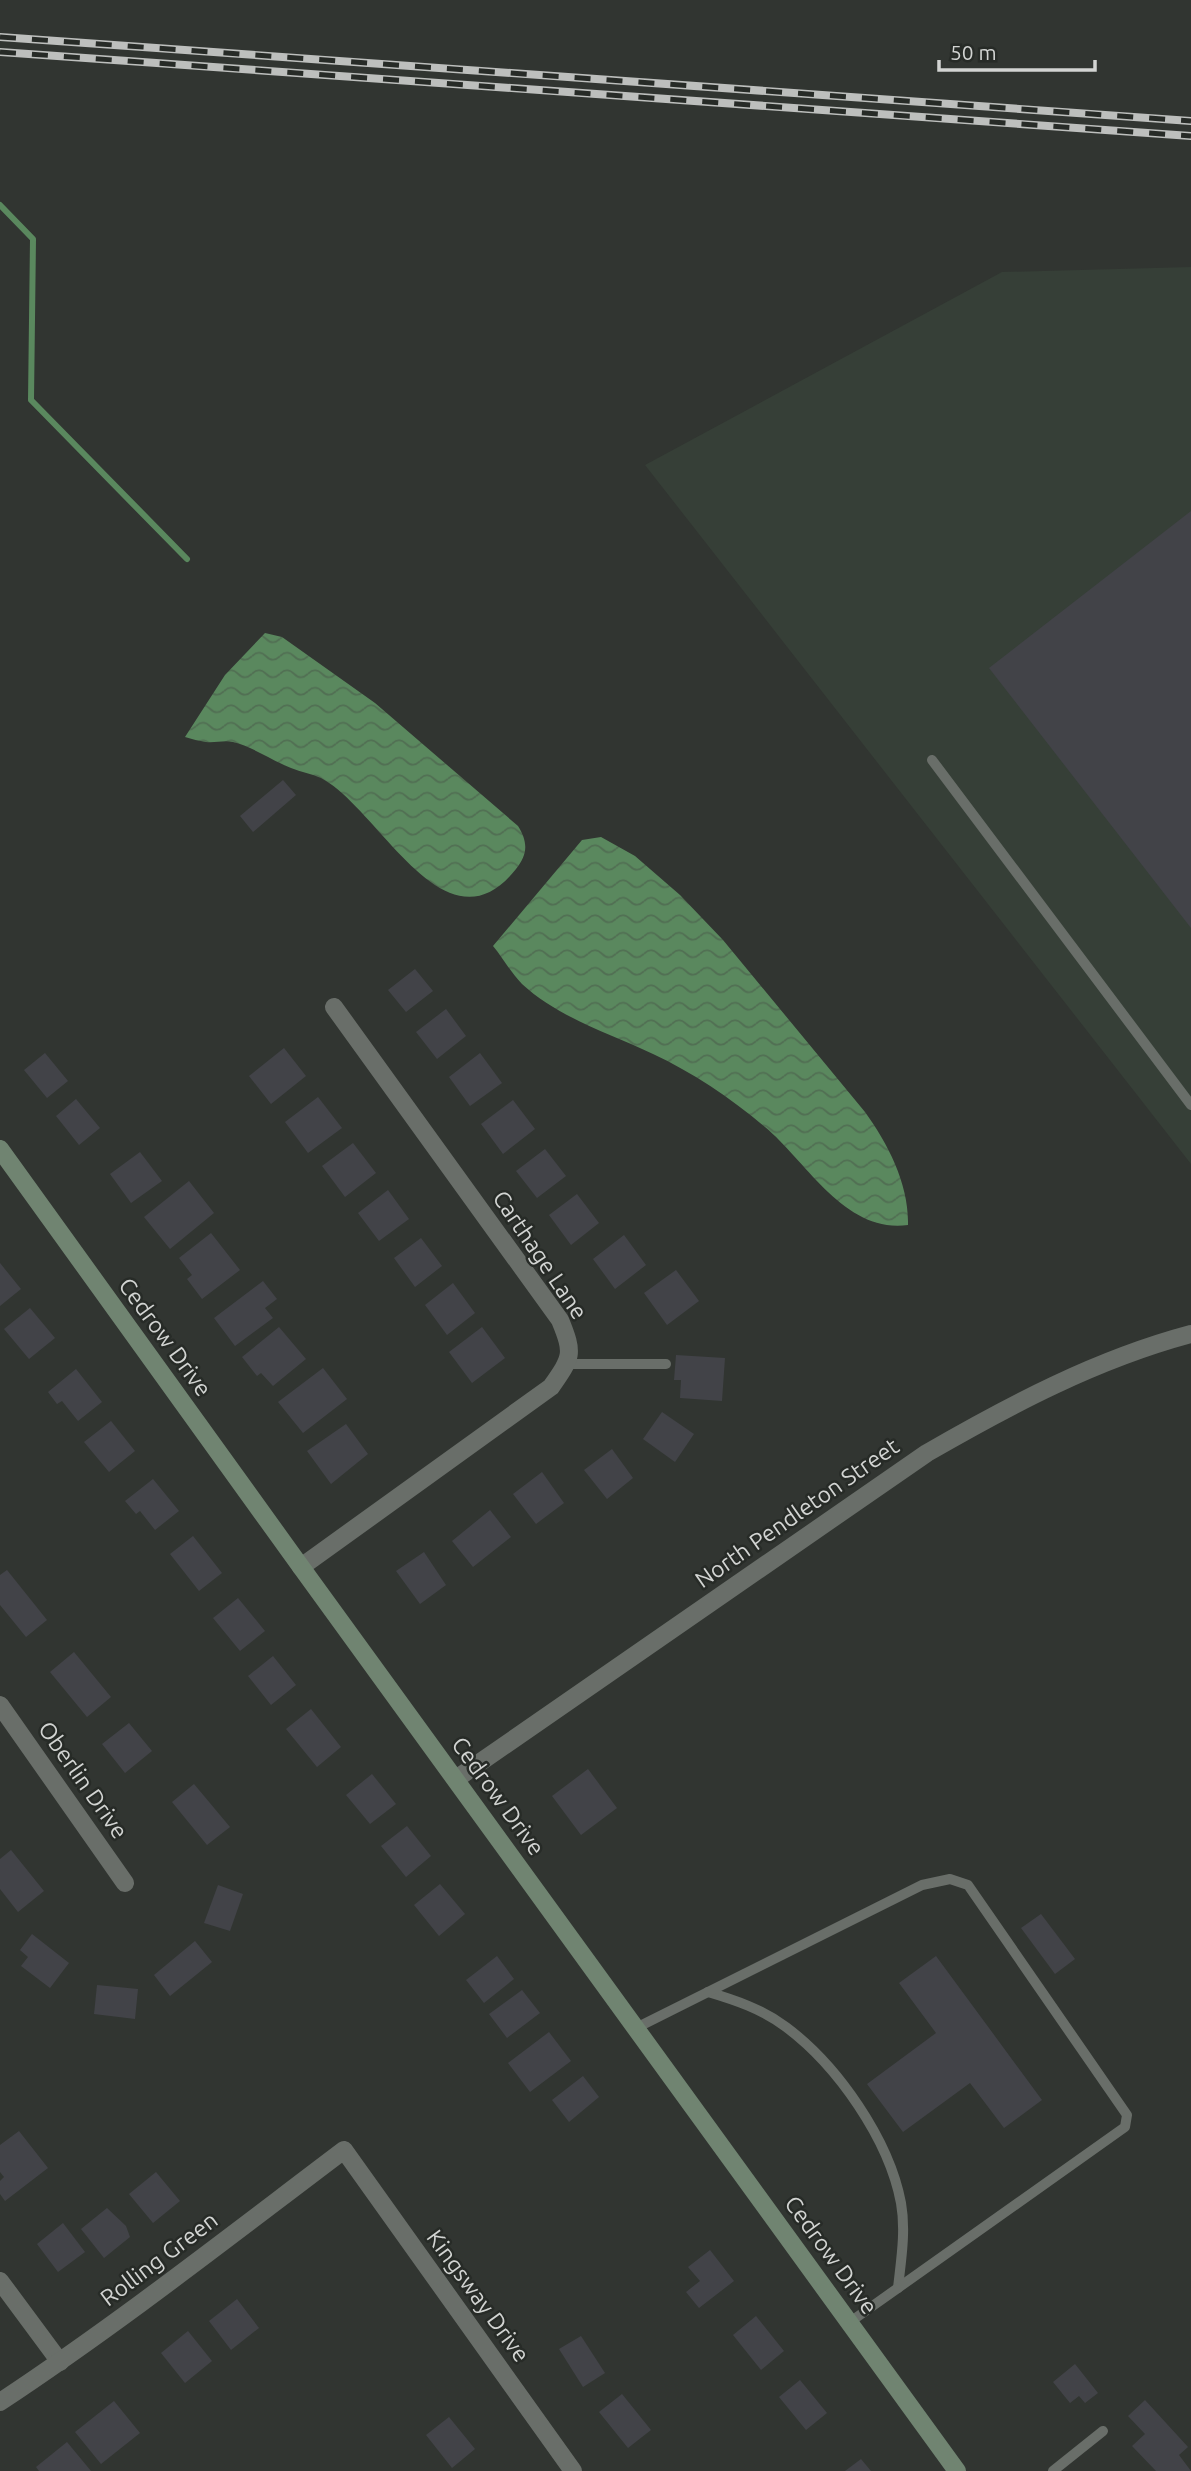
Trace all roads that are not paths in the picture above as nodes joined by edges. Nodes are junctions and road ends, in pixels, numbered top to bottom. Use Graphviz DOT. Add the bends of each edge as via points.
graph roads {
  1 [pos="932,760"];
  2 [pos="334,1007"];
  3 [pos="1191,1105"];
  4 [pos="0,1149"];
  5 [pos="1191,1334"];
  6 [pos="566,1364"];
  7 [pos="666,1364"];
  8 [pos="300,1567"];
  9 [pos="0,1705"];
  10 [pos="456,1779"];
  11 [pos="125,1883"];
  12 [pos="708,1992"];
  13 [pos="636,2028"];
  14 [pos="344,2150"];
  15 [pos="0,2281"];
  16 [pos="898,2288"];
  17 [pos="850,2322"];
  18 [pos="60,2362"];
  19 [pos="0,2402"];
  20 [pos="1103,2431"];
  21 [pos="573,2471"];
  22 [pos="957,2471"];
  23 [pos="1053,2471"];
  1 -- 3 [label="lane"];
  2 -- 6 [label="street, Carthage Lane" via="560,1320 570,1345"];
  4 -- 8 [label="street, Cedrow Drive"];
  5 -- 10 [label="street, North Pendleton Street" via="1063,1381 927,1453"];
  6 -- 7 [label="lane"];
  6 -- 8 [label="street" via="551,1387"];
  8 -- 10 [label="street, Cedrow Drive"];
  9 -- 11 [label="street, Oberlin Drive"];
  10 -- 13 [label="street, Cedrow Drive"];
  12 -- 13 [label="lane"];
  12 -- 16 [label="lane" via="743,2003 785,2026 822,2060 877,2135 901,2203"];
  12 -- 16 [label="lane" via="922,1885 950,1880 968,1885 1127,2115 1125,2127"];
  13 -- 17 [label="street, Cedrow Drive"];
  14 -- 18 [label="street, Rolling Green"];
  14 -- 21 [label="street, Kingsway Drive"];
  15 -- 18 [label="street"];
  16 -- 17 [label="lane"];
  17 -- 22 [label="street, Cedrow Drive"];
  18 -- 19 [label="street, Rolling Green"];
  20 -- 23 [label="lane"];
}
